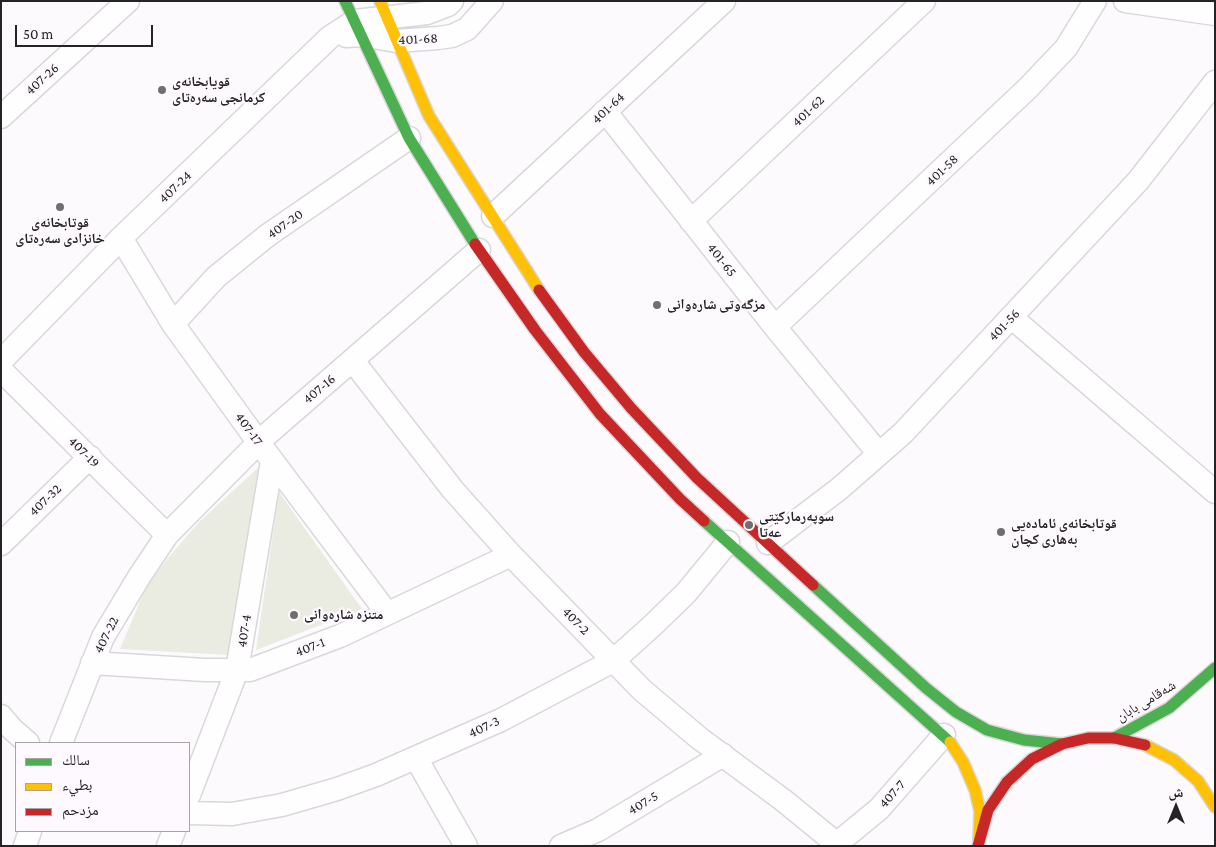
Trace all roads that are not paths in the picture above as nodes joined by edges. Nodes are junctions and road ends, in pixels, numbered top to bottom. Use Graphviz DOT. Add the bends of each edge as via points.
graph roads {
  1 [pos="128,1"];
  2 [pos="452,1"];
  3 [pos="492,1"];
  4 [pos="724,1"];
  5 [pos="924,1"];
  6 [pos="1095,1"];
  7 [pos="1126,1"];
  8 [pos="383,9"];
  9 [pos="1215,14"];
  10 [pos="354,19"];
  11 [pos="396,41"];
  12 [pos="1215,82"];
  13 [pos="605,111"];
  14 [pos="1,117"];
  15 [pos="409,138"];
  16 [pos="493,216"];
  17 [pos="691,221"];
  18 [pos="121,238"];
  19 [pos="479,250"];
  20 [pos="1011,317"];
  21 [pos="173,324"];
  22 [pos="775,327"];
  23 [pos="1,361"];
  24 [pos="352,361"];
  25 [pos="1,370"];
  26 [pos="259,443"];
  27 [pos="879,454"];
  28 [pos="90,457"];
  29 [pos="272,461"];
  30 [pos="1215,492"];
  31 [pos="167,535"];
  32 [pos="728,542"];
  33 [pos="768,543"];
  34 [pos="1,544"];
  35 [pos="511,555"];
  36 [pos="387,613"];
  37 [pos="613,661"];
  38 [pos="92,663"];
  39 [pos="1215,668"];
  40 [pos="237,670"];
  41 [pos="944,735"];
  42 [pos="1114,738"];
  43 [pos="61,742"];
  44 [pos="1062,744"];
  45 [pos="722,755"];
  46 [pos="416,758"];
  47 [pos="190,792"];
  48 [pos="1215,807"];
  49 [pos="190,813"];
  50 [pos="30,832"];
  51 [pos="174,832"];
  52 [pos="978,844"];
  53 [pos="835,845"];
  54 [pos="25,846"];
  55 [pos="168,846"];
  56 [pos="466,846"];
  57 [pos="561,846"];
  1 -- 14 [label="street, 407-26"];
  2 -- 8 [label="street, 401-68" via="427,12"];
  3 -- 11 [label="street, 401-68" via="467,29 452,36"];
  4 -- 13 [label="street, 401-64"];
  5 -- 17 [label="street, 401-62"];
  6 -- 22 [label="street, 401-58" via="1066,48 1028,88"];
  7 -- 9 [label="street"];
  8 -- 10 [label="street, 401-68"];
  8 -- 11 [label="street"];
  10 -- 11 [label="street, 401-68"];
  10 -- 15 [label="street"];
  10 -- 18 [label="street, 407-24" via="330,37"];
  11 -- 16 [label="street" via="428,116"];
  12 -- 20 [label="street, 401-56" via="1138,181"];
  13 -- 16 [label="street, 401-64"];
  13 -- 17 [label="street, 401-65"];
  15 -- 19 [label="street"];
  15 -- 21 [label="street, 407-20" via="268,235 216,277"];
  16 -- 33 [label="street" via="545,299 625,401 697,478"];
  17 -- 22 [label="street, 401-65"];
  18 -- 21 [label="street, 407-17"];
  18 -- 23 [label="street, 407-24"];
  19 -- 24 [label="street, 407-16"];
  19 -- 32 [label="street" via="600,414 680,499"];
  20 -- 27 [label="street, 401-56" via="903,433"];
  20 -- 30 [label="street"];
  21 -- 26 [label="street, 407-17"];
  22 -- 27 [label="street, 401-65"];
  24 -- 26 [label="street, 407-16"];
  24 -- 35 [label="street, 407-2" via="453,490"];
  25 -- 28 [label="street, 407-19"];
  26 -- 29 [label="street, 407-17"];
  26 -- 31 [label="street, 407-16"];
  27 -- 33 [label="street, 401-56"];
  28 -- 31 [label="street, 407-19"];
  28 -- 34 [label="street, 407-32"];
  29 -- 36 [label="street, 407-17"];
  29 -- 40 [label="street, 407-4"];
  31 -- 38 [label="street, 407-22" via="103,637"];
  32 -- 37 [label="street, 407-3" via="686,593"];
  32 -- 41 [label="street"];
  33 -- 44 [label="street" via="956,712 987,730 1024,740"];
  35 -- 36 [label="street, 407-1"];
  35 -- 37 [label="street, 407-2"];
  36 -- 40 [label="street, 407-1" via="340,636 250,670"];
  37 -- 45 [label="street, 407-2" via="642,690"];
  37 -- 46 [label="street, 407-3" via="500,720"];
  38 -- 40 [label="street, 407-1"];
  38 -- 43 [label="street, 407-22"];
  39 -- 42 [label="street, شەقامی بابان" via="1169,708"];
  40 -- 47 [label="street, 407-4"];
  41 -- 52 [label="street" via="963,762 975,790 980,811"];
  41 -- 53 [label="street, 407-7" via="879,809"];
  42 -- 44 [label="street" via="1088,738"];
  42 -- 48 [label="street" via="1145,745 1174,760 1198,781"];
  44 -- 52 [label="street" via="1032,759 1006,782 988,810"];
  45 -- 53 [label="street, 407-2" via="783,800"];
  45 -- 57 [label="street, 407-5" via="598,830"];
  46 -- 49 [label="street, 407-3" via="337,789 282,804 232,814"];
  46 -- 56 [label="street"];
  50 -- 54 [label="street"];
  51 -- 55 [label="street"];
}
